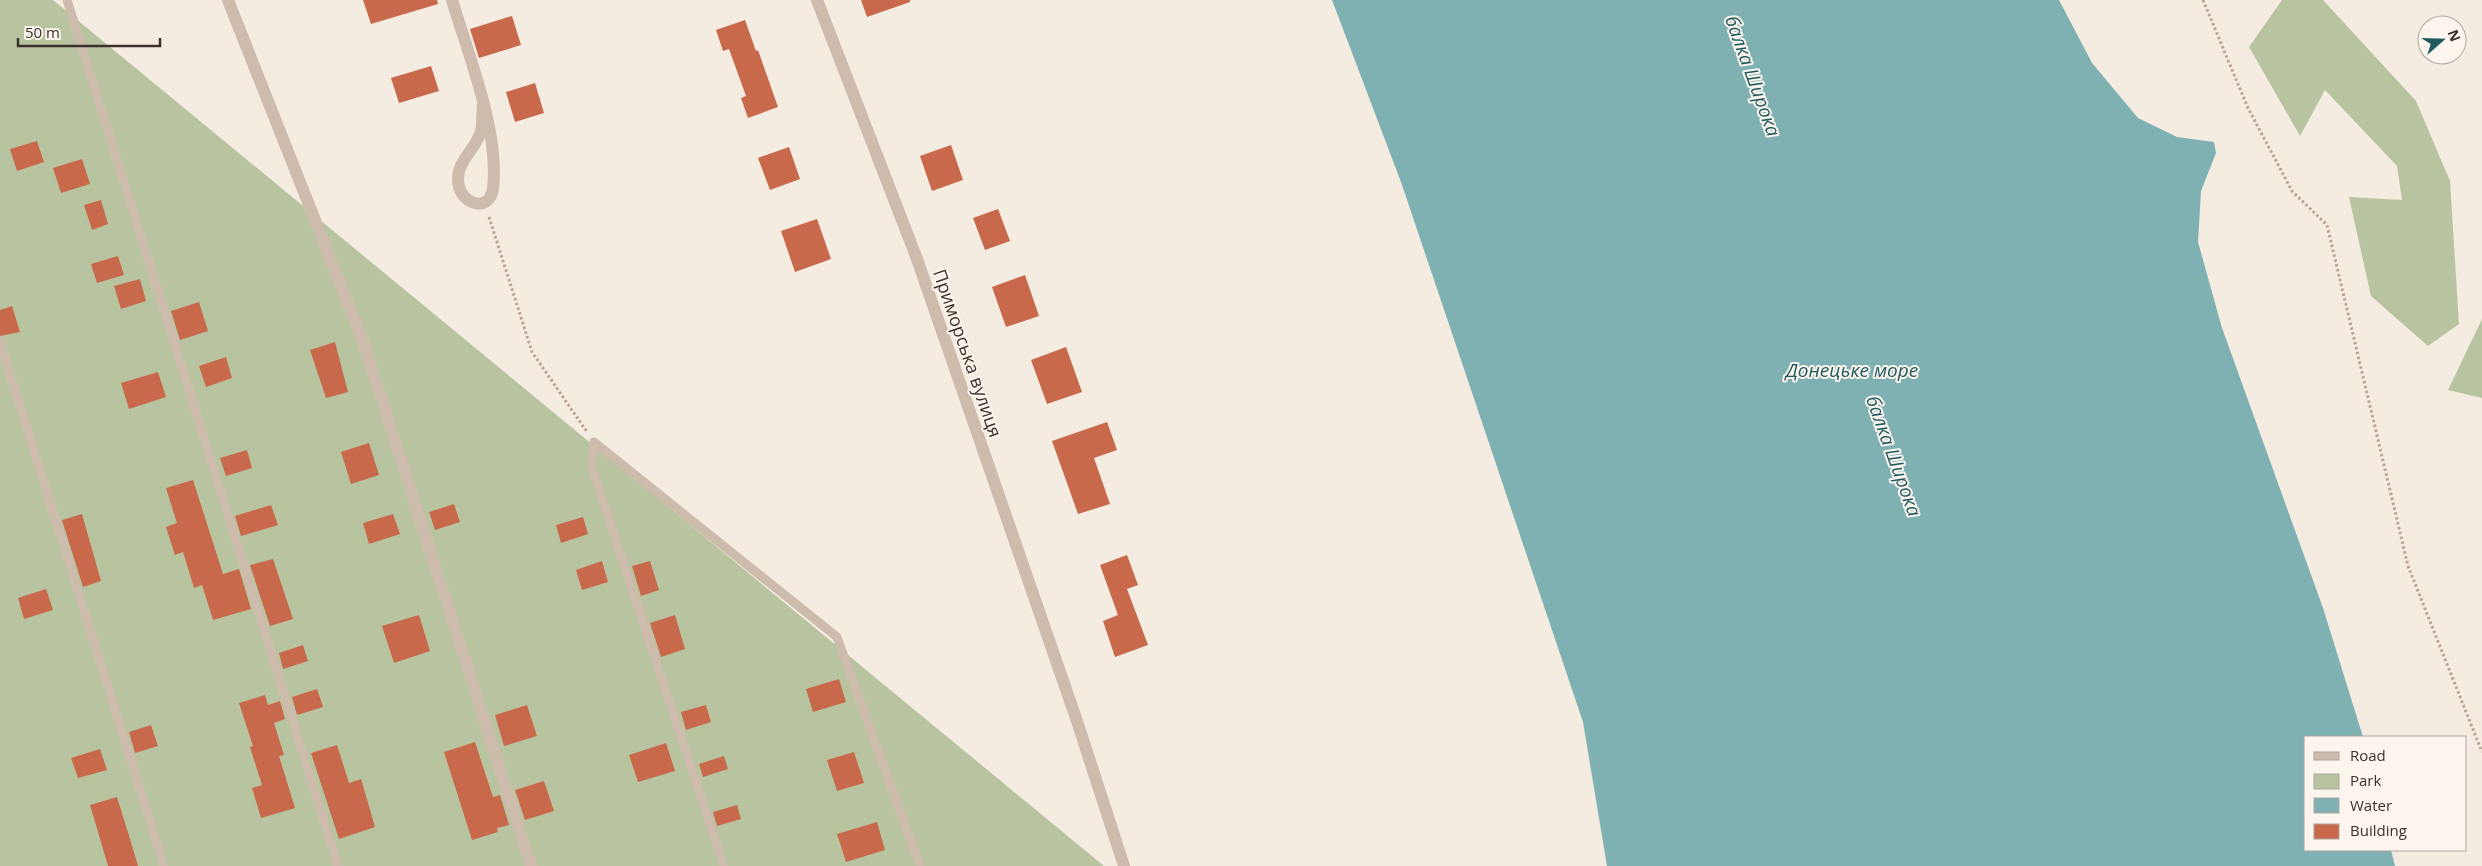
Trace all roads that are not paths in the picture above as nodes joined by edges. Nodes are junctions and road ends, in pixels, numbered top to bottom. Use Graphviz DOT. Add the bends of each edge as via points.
graph roads {
  1 [pos="67,0"];
  2 [pos="228,0"];
  3 [pos="452,0"];
  4 [pos="817,0"];
  5 [pos="483,105"];
  6 [pos="0,342"];
  7 [pos="164,866"];
  8 [pos="338,866"];
  9 [pos="531,866"];
  10 [pos="724,866"];
  11 [pos="920,866"];
  12 [pos="1124,866"];
  1 -- 8 [label="lane"];
  2 -- 9 [label="street" via="364,344"];
  3 -- 5 [label="street"];
  4 -- 12 [label="street, Приморська вулиця" via="917,260"];
  5 -- 5 [label="street" via="495,169 492,193 478,204 469,202 460,192 458,179 461,163 481,131"];
  6 -- 7 [label="lane"];
  10 -- 11 [label="lane" via="592,468 594,442 837,637"];
}
